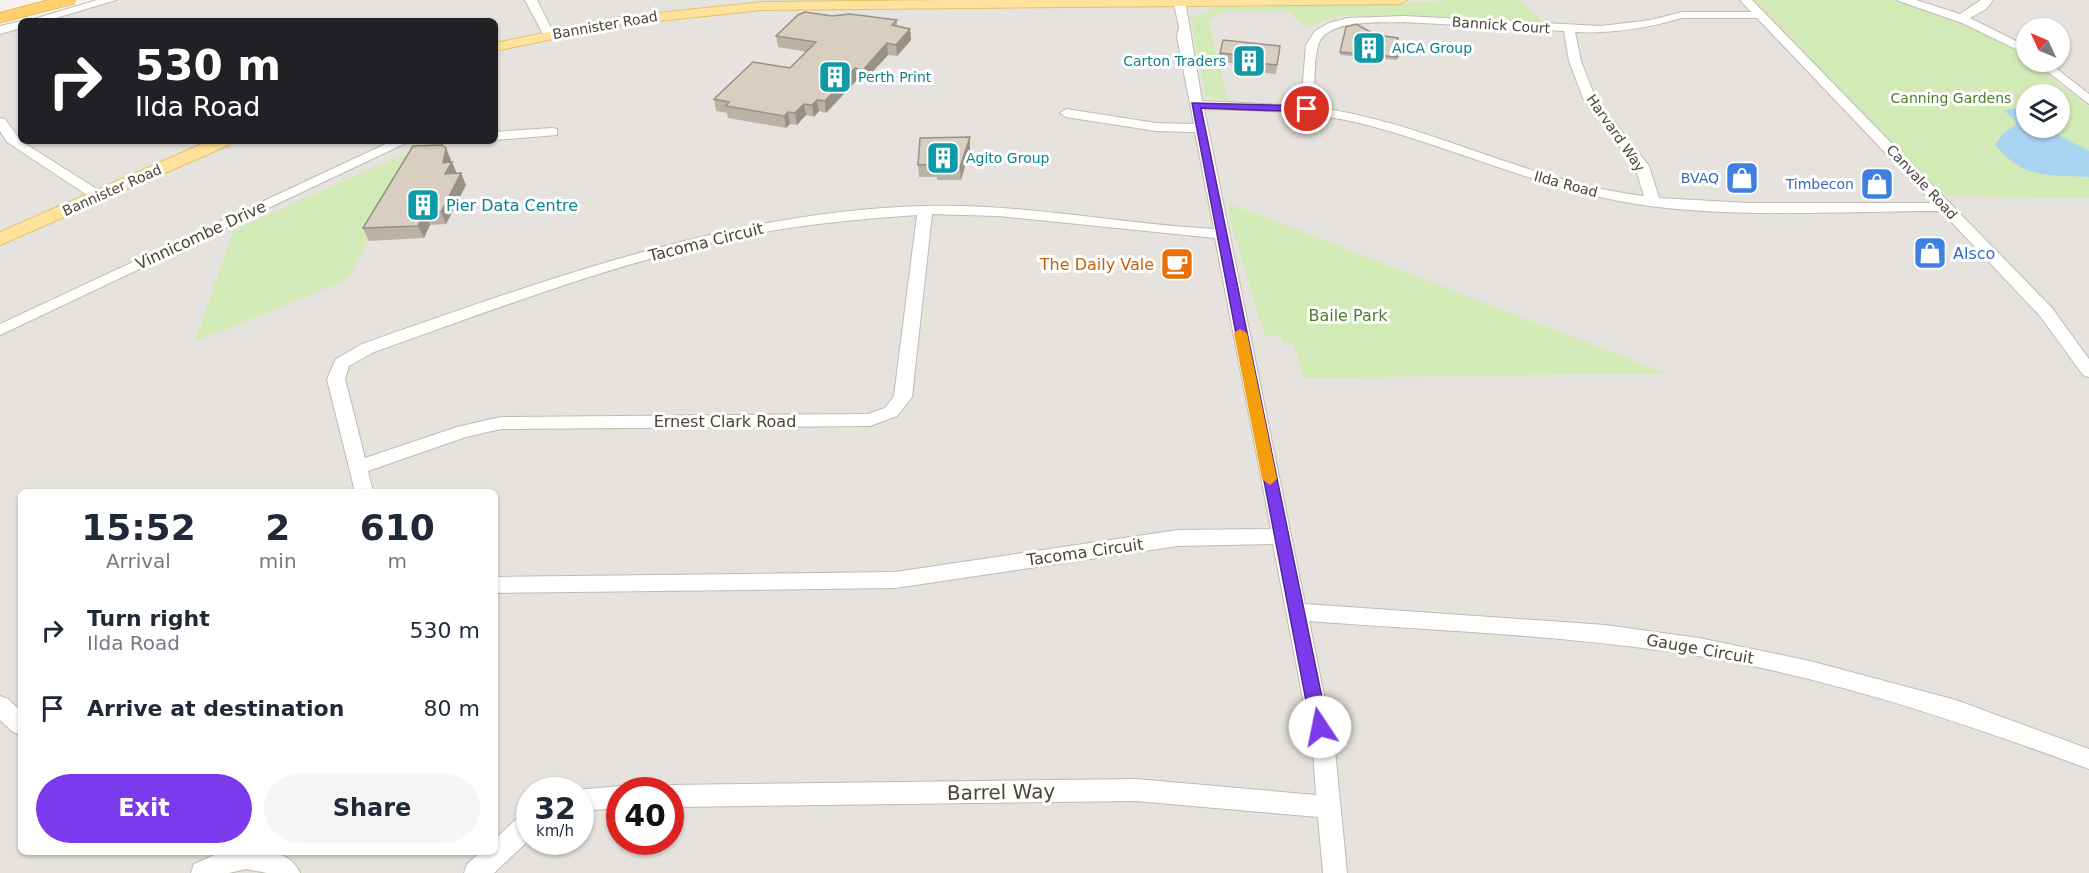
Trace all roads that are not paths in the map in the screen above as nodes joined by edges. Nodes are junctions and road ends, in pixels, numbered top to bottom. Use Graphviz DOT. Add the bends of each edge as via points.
graph roads {
  1 [pos="20,0"];
  2 [pos="68,0"];
  3 [pos="110,0"];
  4 [pos="531,0"];
  5 [pos="750,0"];
  6 [pos="1400,0"];
  7 [pos="1746,0"];
  8 [pos="1902,0"];
  9 [pos="1987,0"];
  10 [pos="1231,1"];
  11 [pos="1175,3"];
  12 [pos="0,5"];
  13 [pos="1761,15"];
  14 [pos="0,18"];
  15 [pos="44,18"];
  16 [pos="1961,18"];
  17 [pos="18,25"];
  18 [pos="1569,29"];
  19 [pos="0,30"];
  20 [pos="547,31"];
  21 [pos="1183,37"];
  22 [pos="498,39"];
  23 [pos="2016,45"];
  24 [pos="498,46"];
  25 [pos="2054,72"];
  26 [pos="2089,100"];
  27 [pos="1196,105"];
  28 [pos="1307,109"];
  29 [pos="1066,113"];
  30 [pos="0,122"];
  31 [pos="1200,128"];
  32 [pos="552,132"];
  33 [pos="498,136"];
  34 [pos="18,143"];
  35 [pos="20,144"];
  36 [pos="195,144"];
  37 [pos="216,144"];
  38 [pos="397,144"];
  39 [pos="93,193"];
  40 [pos="1653,202"];
  41 [pos="1946,207"];
  42 [pos="925,210"];
  43 [pos="0,228"];
  44 [pos="1220,234"];
  45 [pos="0,239"];
  46 [pos="0,330"];
  47 [pos="2089,371"];
  48 [pos="357,468"];
  49 [pos="363,489"];
  50 [pos="1281,537"];
  51 [pos="498,585"];
  52 [pos="1298,612"];
  53 [pos="0,706"];
  54 [pos="18,722"];
  55 [pos="2089,759"];
  56 [pos="684,796"];
  57 [pos="1330,807"];
  58 [pos="516,835"];
  59 [pos="498,852"];
  60 [pos="495,855"];
  61 [pos="215,863"];
  62 [pos="288,873"];
  63 [pos="476,873"];
  64 [pos="1335,873"];
  1 -- 12 [label="highway"];
  2 -- 14 [label="highway"];
  3 -- 15 [label="street"];
  4 -- 20 [label="street"];
  5 -- 20 [label="main road, Bannister Road" via="650,10"];
  6 -- 10 [label="main road"];
  7 -- 13 [label="street, Canvale Road"];
  8 -- 16 [label="street"];
  9 -- 16 [label="street" via="1982,8"];
  10 -- 11 [label="main road, Bannister Road"];
  11 -- 20 [label="main road, Bannister Road" via="762,6"];
  11 -- 21 [label="street" via="1185,27"];
  11 -- 21 [label="street" via="1175,27"];
  13 -- 18 [label="street, Bannick Court" via="1682,15 1613,29"];
  13 -- 41 [label="street, Canvale Road"];
  16 -- 23 [label="street"];
  17 -- 19 [label="street"];
  18 -- 28 [label="street, Bannick Court" via="1404,19 1365,19 1333,25 1319,33 1312,45"];
  18 -- 40 [label="street, Harvard Way" via="1575,61 1589,98 1642,166"];
  20 -- 22 [label="main road, Bannister Road"];
  20 -- 24 [label="main road, Bannister Road"];
  21 -- 27 [label="street"];
  25 -- 26 [label="street"];
  27 -- 28 [label="street, Ilda Road"];
  27 -- 31 [label="street"];
  28 -- 40 [label="street, Ilda Road" via="1397,129 1585,190"];
  29 -- 31 [label="street" via="1156,127"];
  30 -- 34 [label="street"];
  31 -- 44 [label="street"];
  32 -- 33 [label="street"];
  35 -- 39 [label="street"];
  36 -- 39 [label="main road, Bannister Road"];
  37 -- 39 [label="main road, Bannister Road"];
  38 -- 46 [label="street, Vinnicombe Drive"];
  39 -- 43 [label="main road, Bannister Road"];
  39 -- 45 [label="main road, Bannister Road"];
  40 -- 41 [label="street, Ilda Road" via="1720,207"];
  41 -- 47 [label="street, Canvale Road" via="2046,312"];
  42 -- 44 [label="street, Tacoma Circuit" via="1000,212 1178,233"];
  42 -- 48 [label="street, Tacoma Circuit" via="851,214 720,238 563,280 368,348 342,363 336,379"];
  42 -- 48 [label="street, Ernest Clark Road" via="903,397 891,412 870,420 501,423 463,431"];
  44 -- 50 [label="street"];
  48 -- 49 [label="street, Tacoma Circuit"];
  50 -- 51 [label="street, Tacoma Circuit" via="1178,538 895,580"];
  50 -- 52 [label="street"];
  52 -- 55 [label="street, Gauge Circuit" via="1605,634 1699,647 1810,670 1956,710"];
  52 -- 57 [label="street" via="1324,750"];
  53 -- 54 [label="street"];
  56 -- 57 [label="street, Barrel Way" via="1136,790"];
  57 -- 64 [label="street"];
  58 -- 59 [label="street"];
  60 -- 63 [label="street"];
  61 -- 62 [label="street" via="256,857 272,861"];
}
